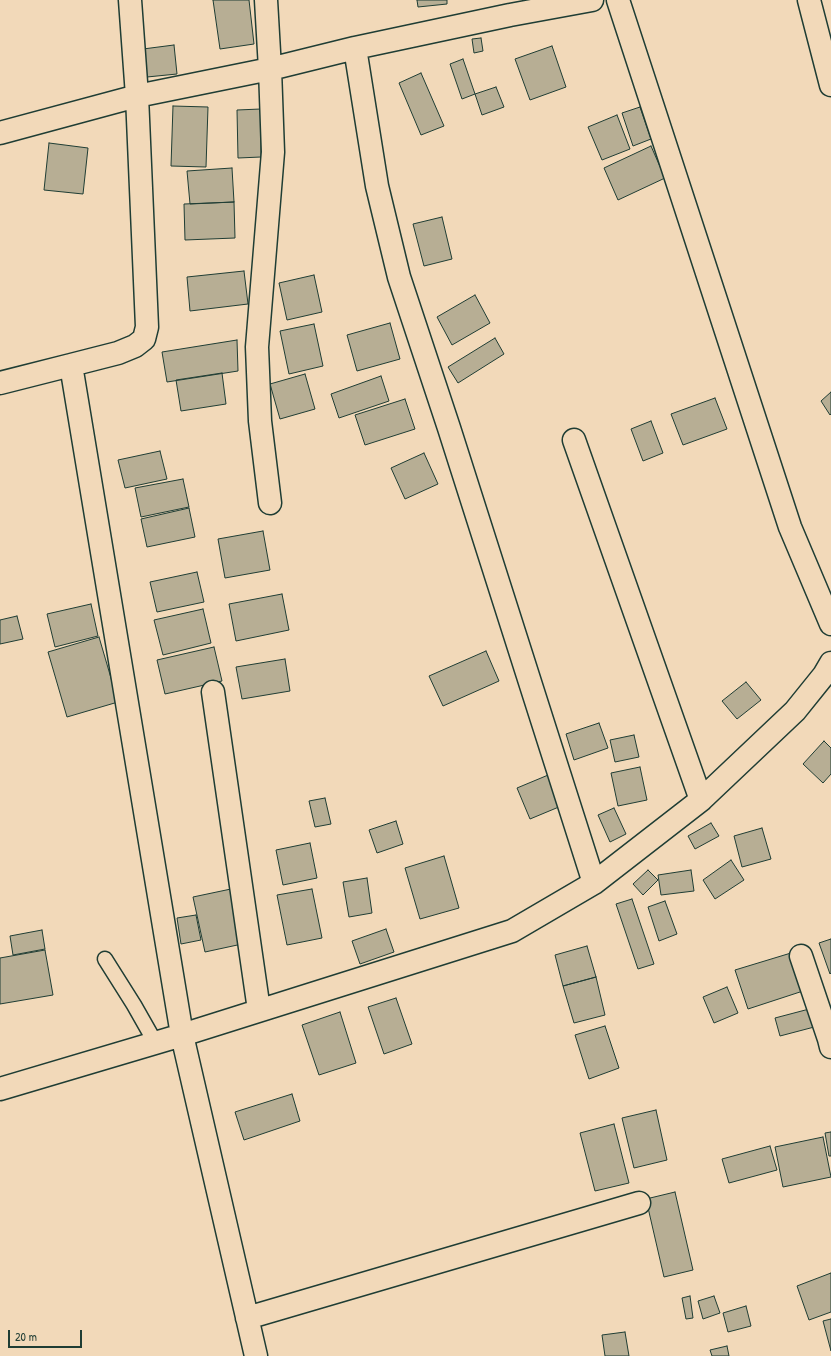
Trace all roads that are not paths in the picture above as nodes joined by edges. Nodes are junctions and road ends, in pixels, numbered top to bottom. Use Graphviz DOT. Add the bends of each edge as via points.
graph roads {
  1 [pos="130,0"];
  2 [pos="266,0"];
  3 [pos="592,0"];
  4 [pos="618,0"];
  5 [pos="809,0"];
  6 [pos="509,7"];
  7 [pos="355,48"];
  8 [pos="270,69"];
  9 [pos="831,86"];
  10 [pos="137,96"];
  11 [pos="0,134"];
  12 [pos="71,365"];
  13 [pos="0,383"];
  14 [pos="574,440"];
  15 [pos="270,503"];
  16 [pos="831,624"];
  17 [pos="829,672"];
  18 [pos="212,692"];
  19 [pos="701,800"];
  20 [pos="594,883"];
  21 [pos="801,956"];
  22 [pos="105,959"];
  23 [pos="259,1010"];
  24 [pos="182,1035"];
  25 [pos="155,1042"];
  26 [pos="831,1047"];
  27 [pos="0,1089"];
  28 [pos="639,1203"];
  29 [pos="247,1318"];
  30 [pos="256,1356"];
  1 -- 10 [label="street"];
  2 -- 8 [label="street"];
  3 -- 6 [label="street"];
  4 -- 16 [label="street" via="790,527"];
  5 -- 9 [label="street"];
  6 -- 7 [label="street"];
  7 -- 8 [label="street"];
  7 -- 20 [label="street" via="378,186 399,276"];
  8 -- 10 [label="street"];
  8 -- 15 [label="street" via="273,152 257,347 260,421"];
  10 -- 11 [label="street"];
  10 -- 12 [label="street" via="147,327 144,340 118,353"];
  12 -- 13 [label="street"];
  12 -- 24 [label="street"];
  14 -- 19 [label="street"];
  17 -- 19 [label="street" via="795,711"];
  18 -- 23 [label="street"];
  19 -- 20 [label="street"];
  20 -- 23 [label="street" via="512,931"];
  21 -- 26 [label="street"];
  22 -- 25 [label="lane"];
  23 -- 24 [label="street"];
  24 -- 25 [label="street"];
  24 -- 29 [label="street"];
  25 -- 27 [label="street"];
  28 -- 29 [label="street"];
  29 -- 30 [label="street"];
}
